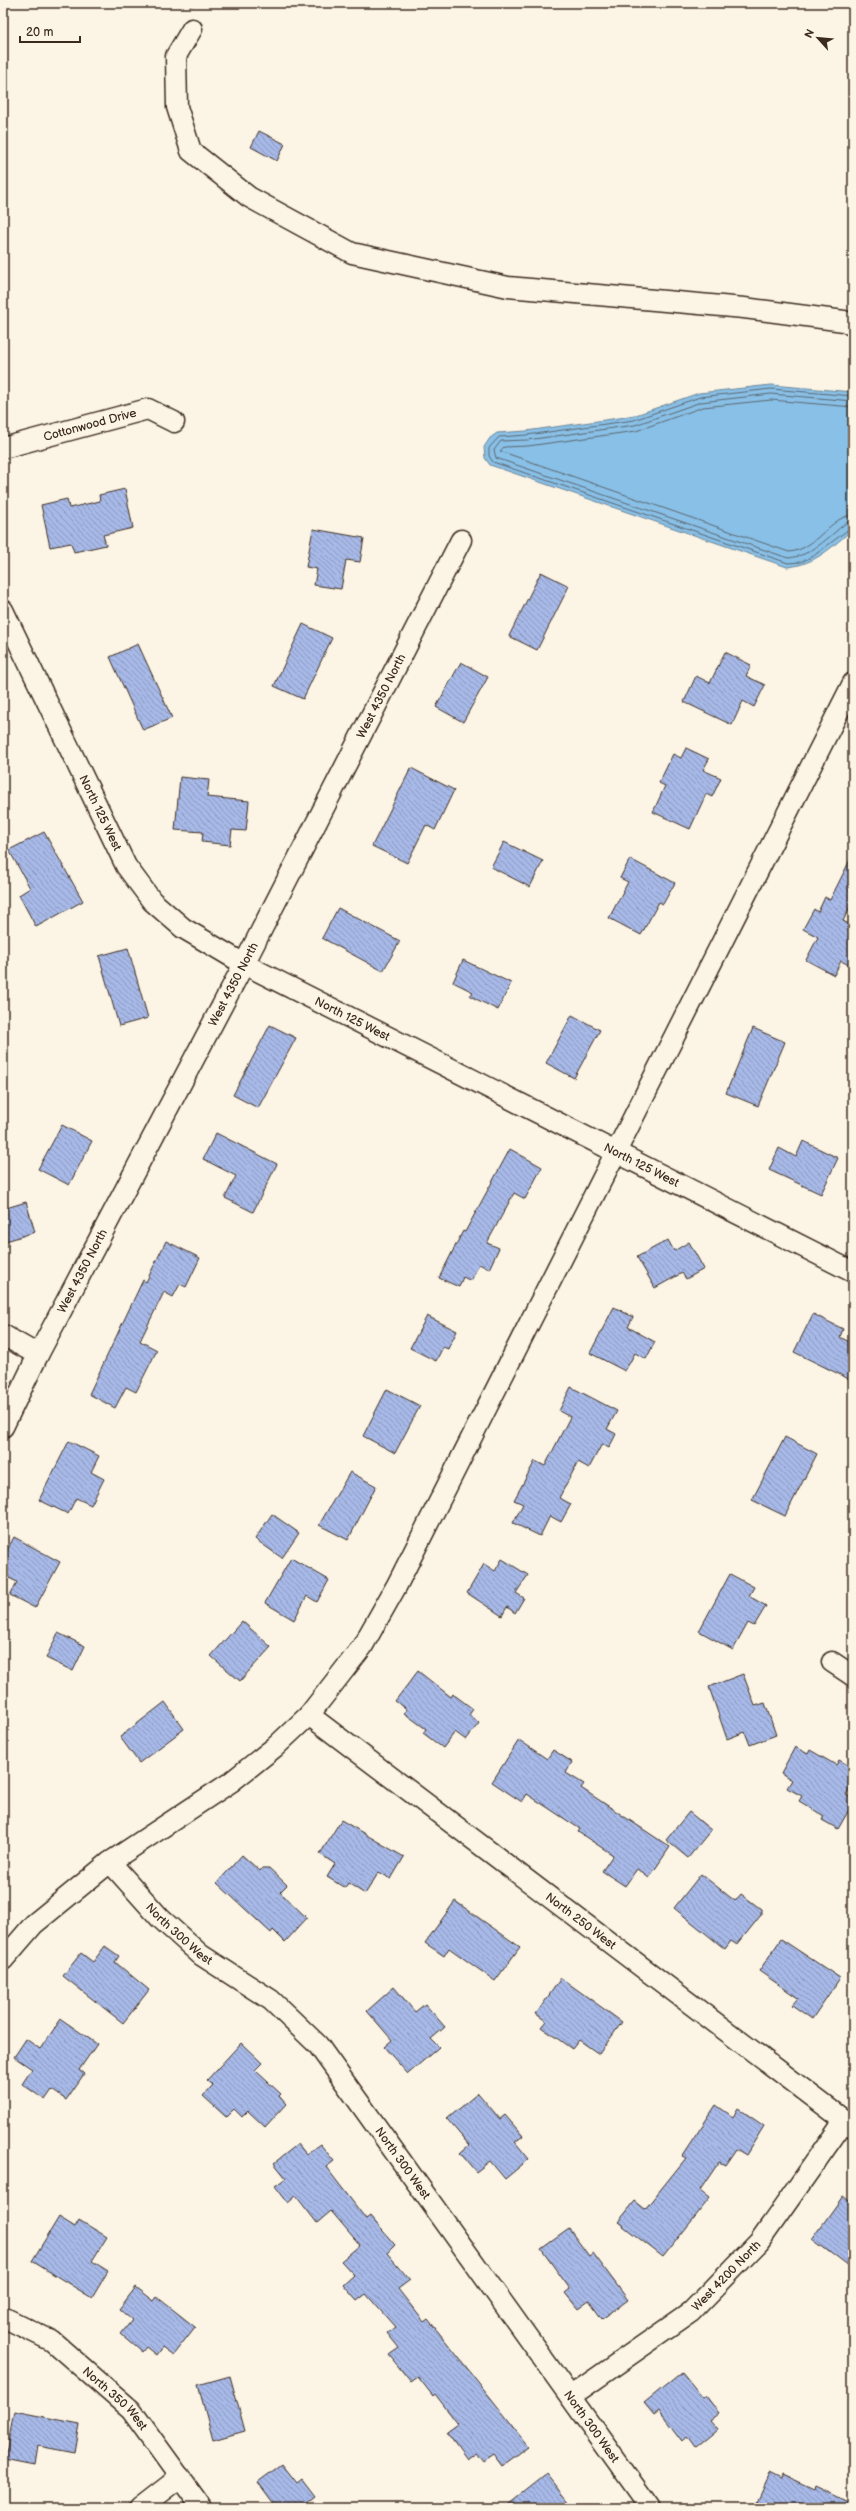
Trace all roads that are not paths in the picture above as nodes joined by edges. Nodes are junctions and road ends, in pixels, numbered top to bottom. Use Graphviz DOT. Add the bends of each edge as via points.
graph roads {
  1 [pos="192,29"];
  2 [pos="853,326"];
  3 [pos="174,422"];
  4 [pos="3,448"];
  5 [pos="461,540"];
  6 [pos="3,610"];
  7 [pos="853,683"];
  8 [pos="244,964"];
  9 [pos="616,1151"];
  10 [pos="853,1272"];
  11 [pos="3,1335"];
  12 [pos="38,1355"];
  13 [pos="3,1427"];
  14 [pos="832,1662"];
  15 [pos="853,1676"];
  16 [pos="309,1715"];
  17 [pos="110,1862"];
  18 [pos="3,1960"];
  19 [pos="849,2123"];
  20 [pos="3,2317"];
  21 [pos="571,2396"];
  22 [pos="180,2477"];
  23 [pos="140,2508"];
  24 [pos="202,2508"];
  25 [pos="650,2508"];
  1 -- 2 [label="street" via="176,56 177,107 191,151 249,197 352,253 508,286 744,308 844,321"];
  3 -- 4 [label="street, Cottonwood Drive" via="148,409"];
  5 -- 8 [label="street, West 4350 North"];
  6 -- 8 [label="street, North 125 West" via="126,866 152,901 183,928"];
  7 -- 9 [label="street"];
  8 -- 9 [label="street, North 125 West"];
  8 -- 12 [label="street, West 4350 North"];
  9 -- 10 [label="street, North 125 West"];
  9 -- 16 [label="street" via="397,1585 362,1647"];
  11 -- 12 [label="street"];
  12 -- 13 [label="street, West 4350 North"];
  14 -- 15 [label="street"];
  16 -- 17 [label="street" via="275,1747 231,1782"];
  16 -- 19 [label="street, North 250 West"];
  17 -- 18 [label="street" via="34,1924"];
  17 -- 21 [label="street, North 300 West" via="160,1918 201,1955 271,2000 318,2045"];
  19 -- 21 [label="street, West 4200 North" via="759,2242 691,2312"];
  20 -- 22 [label="street, North 350 West" via="52,2341 131,2410"];
  21 -- 25 [label="street, North 300 West"];
  22 -- 23 [label="street"];
  22 -- 24 [label="street, North 350 West"];
}
